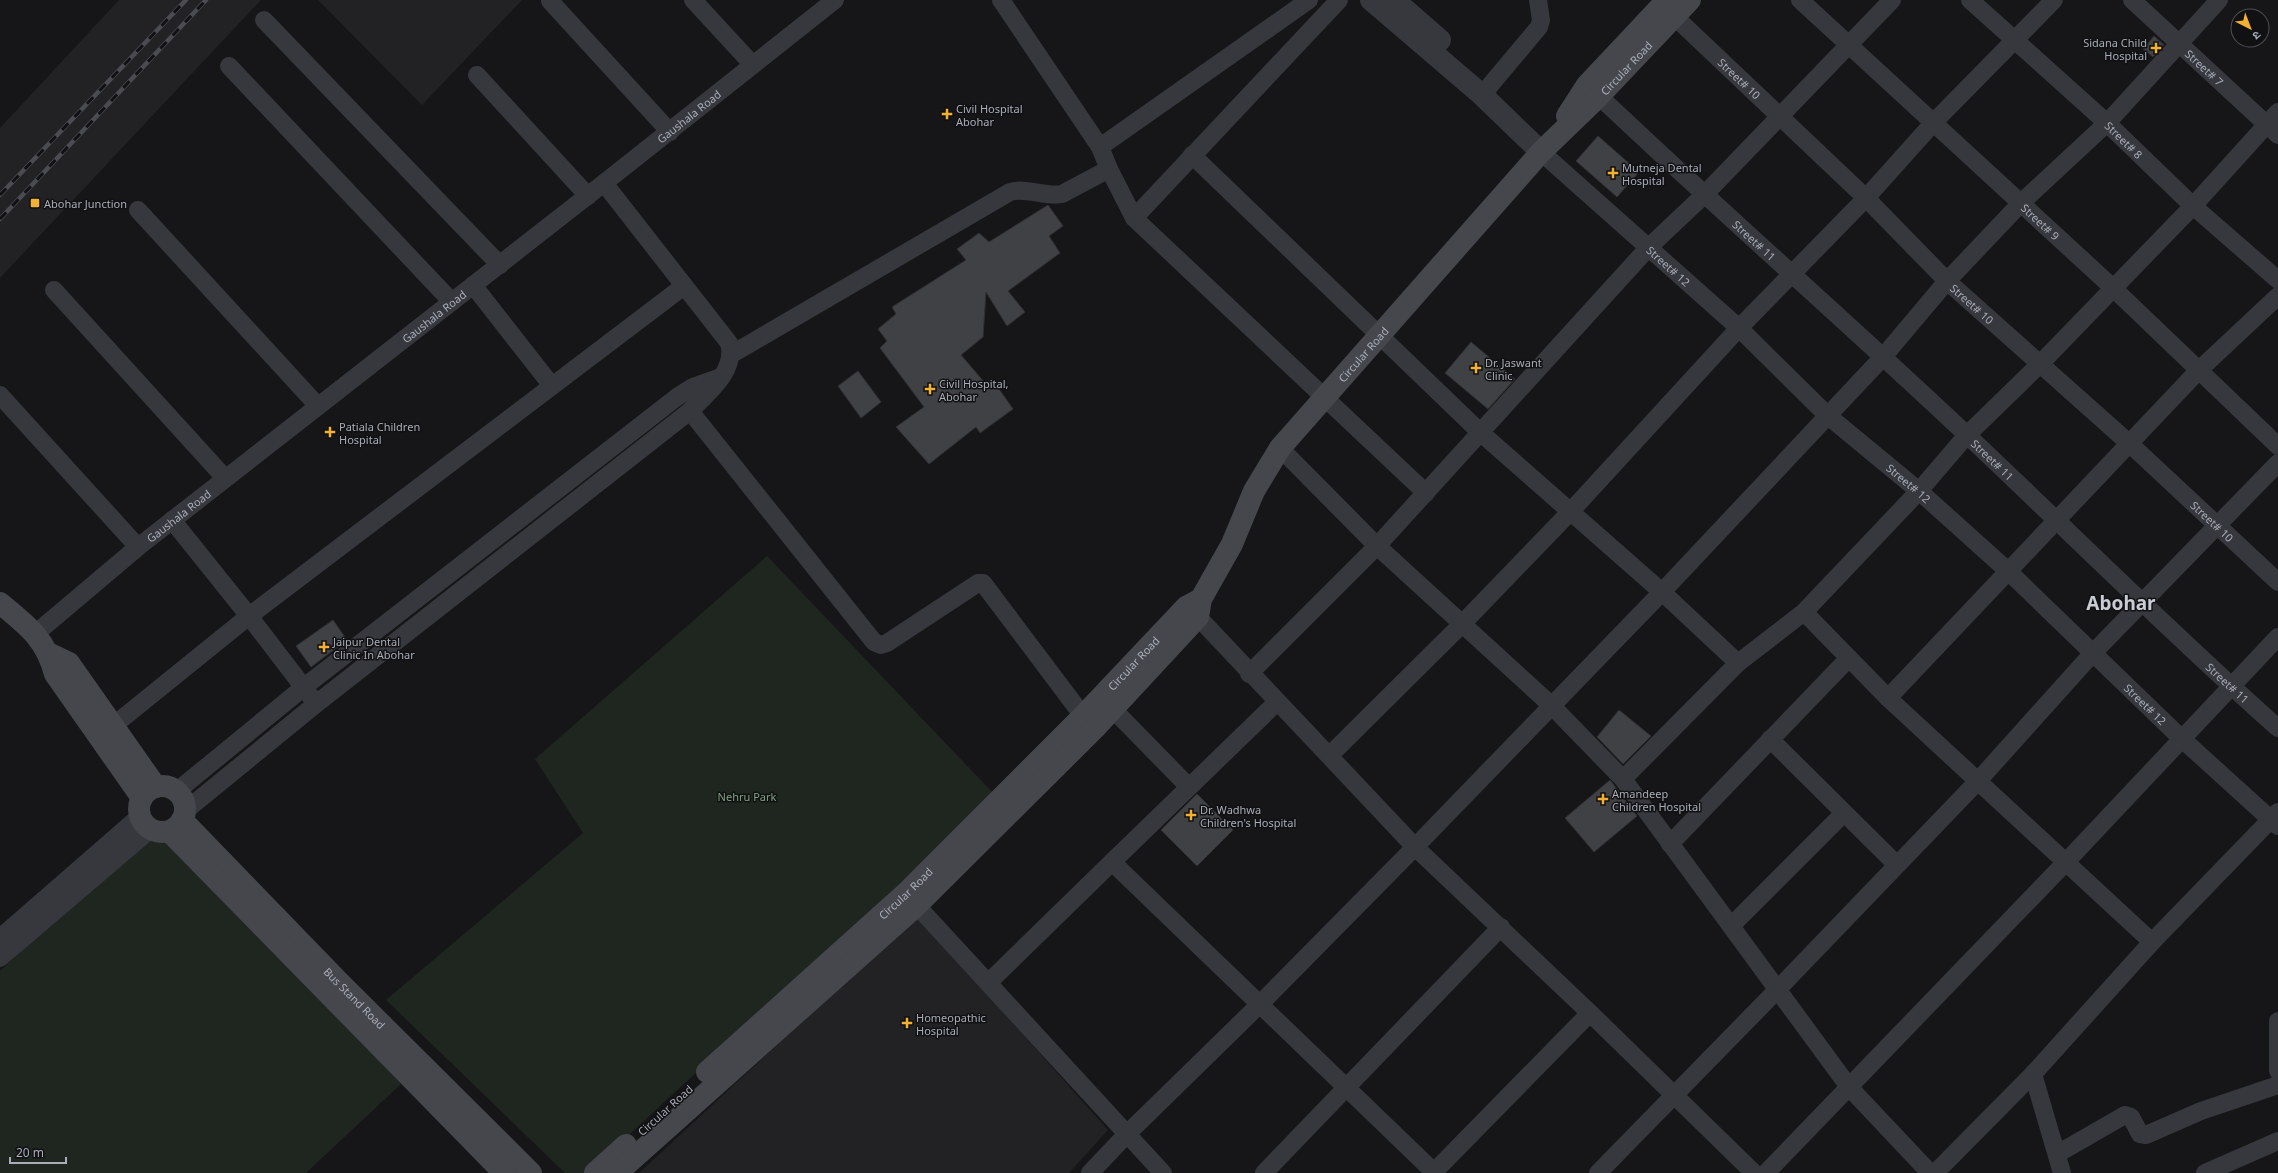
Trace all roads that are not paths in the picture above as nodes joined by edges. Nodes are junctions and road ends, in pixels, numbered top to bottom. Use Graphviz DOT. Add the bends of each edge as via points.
graph roads {
  1 [pos="694,0"];
  2 [pos="834,0"];
  3 [pos="1001,0"];
  4 [pos="1309,0"];
  5 [pos="1339,0"];
  6 [pos="1370,0"];
  7 [pos="1394,0"];
  8 [pos="1538,0"];
  9 [pos="1690,0"];
  10 [pos="1800,0"];
  11 [pos="1892,0"];
  12 [pos="1970,0"];
  13 [pos="2054,0"];
  14 [pos="2132,0"];
  15 [pos="2219,0"];
  16 [pos="550,1"];
  17 [pos="1671,8"];
  18 [pos="264,20"];
  19 [pos="2016,41"];
  20 [pos="1850,44"];
  21 [pos="2179,44"];
  22 [pos="753,65"];
  23 [pos="229,66"];
  24 [pos="477,75"];
  25 [pos="1486,90"];
  26 [pos="1599,96"];
  27 [pos="1780,116"];
  28 [pos="1934,122"];
  29 [pos="2107,123"];
  30 [pos="2274,124"];
  31 [pos="670,132"];
  32 [pos="1552,143"];
  33 [pos="1100,147"];
  34 [pos="1192,155"];
  35 [pos="1109,169"];
  36 [pos="604,183"];
  37 [pos="1704,195"];
  38 [pos="588,196"];
  39 [pos="1866,198"];
  40 [pos="2021,203"];
  41 [pos="2193,206"];
  42 [pos="138,210"];
  43 [pos="1134,218"];
  44 [pos="1649,248"];
  45 [pos="500,265"];
  46 [pos="1792,274"];
  47 [pos="2278,280"];
  48 [pos="1947,281"];
  49 [pos="473,285"];
  50 [pos="684,286"];
  51 [pos="2112,287"];
  52 [pos="54,290"];
  53 [pos="2278,296"];
  54 [pos="452,302"];
  55 [pos="1739,328"];
  56 [pos="1380,337"];
  57 [pos="732,354"];
  58 [pos="1883,357"];
  59 [pos="2040,364"];
  60 [pos="2198,370"];
  61 [pos="721,377"];
  62 [pos="552,386"];
  63 [pos="0,395"];
  64 [pos="1324,399"];
  65 [pos="318,406"];
  66 [pos="690,412"];
  67 [pos="1827,415"];
  68 [pos="1481,433"];
  69 [pos="1966,435"];
  70 [pos="2130,444"];
  71 [pos="2278,446"];
  72 [pos="1280,448"];
  73 [pos="2278,463"];
  74 [pos="226,478"];
  75 [pos="1919,491"];
  76 [pos="1426,493"];
  77 [pos="1571,511"];
  78 [pos="172,520"];
  79 [pos="2056,521"];
  80 [pos="2218,527"];
  81 [pos="138,546"];
  82 [pos="1377,546"];
  83 [pos="2008,571"];
  84 [pos="2278,582"];
  85 [pos="1662,592"];
  86 [pos="0,603"];
  87 [pos="2142,604"];
  88 [pos="1199,608"];
  89 [pos="1804,612"];
  90 [pos="249,616"];
  91 [pos="1462,624"];
  92 [pos="35,634"];
  93 [pos="2278,637"];
  94 [pos="2092,654"];
  95 [pos="1849,658"];
  96 [pos="1738,663"];
  97 [pos="1249,674"];
  98 [pos="304,687"];
  99 [pos="2232,687"];
  100 [pos="1888,698"];
  101 [pos="1107,702"];
  102 [pos="1277,702"];
  103 [pos="316,704"];
  104 [pos="1550,705"];
  105 [pos="1083,716"];
  106 [pos="2278,728"];
  107 [pos="106,731"];
  108 [pos="2181,738"];
  109 [pos="1770,739"];
  110 [pos="1330,755"];
  111 [pos="1623,779"];
  112 [pos="1976,782"];
  113 [pos="1189,787"];
  114 [pos="177,791"];
  115 [pos="161,813"];
  116 [pos="1844,813"];
  117 [pos="2276,819"];
  118 [pos="1670,844"];
  119 [pos="1415,847"];
  120 [pos="1112,862"];
  121 [pos="2065,863"];
  122 [pos="1896,864"];
  123 [pos="911,900"];
  124 [pos="1731,926"];
  125 [pos="1501,927"];
  126 [pos="0,938"];
  127 [pos="2152,942"];
  128 [pos="0,958"];
  129 [pos="988,983"];
  130 [pos="1777,990"];
  131 [pos="1259,1005"];
  132 [pos="1590,1013"];
  133 [pos="2278,1021"];
  134 [pos="2278,1071"];
  135 [pos="2033,1074"];
  136 [pos="2278,1085"];
  137 [pos="1346,1086"];
  138 [pos="1849,1087"];
  139 [pos="1675,1095"];
  140 [pos="1127,1134"];
  141 [pos="2278,1141"];
  142 [pos="2059,1167"];
  143 [pos="504,1173"];
  144 [pos="531,1173"];
  145 [pos="595,1173"];
  146 [pos="617,1173"];
  147 [pos="1090,1173"];
  148 [pos="1163,1173"];
  149 [pos="1264,1173"];
  150 [pos="1434,1173"];
  151 [pos="1598,1173"];
  152 [pos="1754,1173"];
  153 [pos="1766,1173"];
  154 [pos="1930,1173"];
  155 [pos="1935,1173"];
  156 [pos="2205,1173"];
  1 -- 22 [label="street"];
  2 -- 22 [label="street, Gaushala Road"];
  3 -- 33 [label="street"];
  4 -- 33 [label="street"];
  5 -- 34 [label="street"];
  6 -- 25 [label="street"];
  7 -- 25 [label="street"];
  8 -- 25 [label="street" via="1541,20 1539,28"];
  9 -- 17 [label="main road, Circular Road"];
  10 -- 20 [label="street, Street# 9"];
  11 -- 20 [label="street"];
  12 -- 19 [label="street, Street# 8"];
  13 -- 19 [label="street"];
  14 -- 21 [label="street, Street# 7"];
  15 -- 21 [label="street"];
  16 -- 31 [label="street"];
  17 -- 26 [label="main road, Circular Road"];
  17 -- 27 [label="street, Street# 10"];
  17 -- 32 [label="main road, Circular Road" via="1587,85 1570,108"];
  18 -- 45 [label="street"];
  19 -- 28 [label="street"];
  19 -- 29 [label="street, Street# 8"];
  20 -- 27 [label="street"];
  20 -- 28 [label="street, Street# 9"];
  21 -- 29 [label="street"];
  21 -- 30 [label="street, Street# 7"];
  22 -- 31 [label="street, Gaushala Road"];
  23 -- 54 [label="street"];
  24 -- 38 [label="street"];
  25 -- 32 [label="street"];
  26 -- 32 [label="main road, Circular Road"];
  26 -- 37 [label="street, Street# 11"];
  27 -- 37 [label="street"];
  27 -- 39 [label="street, Street# 10"];
  28 -- 39 [label="street"];
  28 -- 40 [label="street, Street# 9"];
  29 -- 40 [label="street"];
  29 -- 41 [label="street, Street# 8"];
  30 -- 41 [label="street"];
  31 -- 36 [label="street, Gaushala Road"];
  32 -- 44 [label="street, Street# 12"];
  32 -- 56 [label="main road, Circular Road"];
  33 -- 35 [label="street"];
  34 -- 43 [label="street"];
  34 -- 56 [label="street"];
  35 -- 43 [label="street"];
  35 -- 57 [label="street" via="1054,196 1016,190 1010,192"];
  36 -- 38 [label="street, Gaushala Road"];
  36 -- 50 [label="street"];
  37 -- 44 [label="street"];
  37 -- 46 [label="street, Street# 11"];
  38 -- 45 [label="street, Gaushala Road"];
  39 -- 46 [label="street"];
  39 -- 48 [label="street, Street# 10"];
  40 -- 48 [label="street"];
  40 -- 51 [label="street, Street# 9"];
  41 -- 47 [label="street, Street# 8"];
  41 -- 51 [label="street"];
  42 -- 65 [label="street"];
  43 -- 64 [label="street"];
  44 -- 55 [label="street, Street# 12"];
  44 -- 68 [label="street"];
  45 -- 49 [label="street, Gaushala Road"];
  46 -- 55 [label="street"];
  46 -- 58 [label="street, Street# 11"];
  48 -- 58 [label="street"];
  48 -- 59 [label="street, Street# 10"];
  49 -- 54 [label="street, Gaushala Road"];
  49 -- 62 [label="street"];
  50 -- 57 [label="street" via="729,343"];
  50 -- 62 [label="street"];
  51 -- 59 [label="street"];
  51 -- 60 [label="street, Street# 9"];
  52 -- 74 [label="street"];
  53 -- 60 [label="street"];
  54 -- 65 [label="street, Gaushala Road"];
  55 -- 67 [label="street, Street# 12"];
  55 -- 77 [label="street"];
  56 -- 64 [label="main road, Circular Road"];
  56 -- 68 [label="street"];
  57 -- 61 [label="street" via="730,365"];
  58 -- 67 [label="street"];
  58 -- 69 [label="street, Street# 11"];
  59 -- 69 [label="street"];
  59 -- 70 [label="street, Street# 10"];
  60 -- 70 [label="street"];
  60 -- 71 [label="street, Street# 9"];
  61 -- 66 [label="street"];
  61 -- 98 [label="street" via="693,387 677,397"];
  62 -- 90 [label="street"];
  63 -- 81 [label="street"];
  64 -- 72 [label="main road, Circular Road"];
  64 -- 76 [label="street"];
  65 -- 74 [label="street, Gaushala Road"];
  66 -- 103 [label="street"];
  66 -- 105 [label="street" via="874,642 881,645 887,643 983,583"];
  67 -- 75 [label="street, Street# 12"];
  67 -- 85 [label="street"];
  68 -- 76 [label="street"];
  68 -- 77 [label="street"];
  69 -- 75 [label="street"];
  69 -- 79 [label="street, Street# 11"];
  70 -- 79 [label="street"];
  70 -- 80 [label="street, Street# 10"];
  72 -- 82 [label="street"];
  72 -- 88 [label="main road, Circular Road" via="1259,481 1232,544"];
  73 -- 80 [label="street"];
  74 -- 78 [label="street, Gaushala Road"];
  75 -- 83 [label="street, Street# 12"];
  75 -- 89 [label="street"];
  76 -- 82 [label="street"];
  77 -- 85 [label="street"];
  77 -- 91 [label="street"];
  78 -- 81 [label="street, Gaushala Road"];
  78 -- 90 [label="street"];
  79 -- 83 [label="street"];
  79 -- 87 [label="street, Street# 11"];
  80 -- 84 [label="street, Street# 10"];
  80 -- 87 [label="street"];
  81 -- 92 [label="street, Gaushala Road"];
  82 -- 91 [label="street"];
  82 -- 97 [label="street"];
  83 -- 94 [label="street, Street# 12"];
  83 -- 100 [label="street"];
  85 -- 96 [label="street"];
  85 -- 104 [label="street"];
  86 -- 92 [label="main road"];
  87 -- 94 [label="street"];
  87 -- 99 [label="street, Street# 11"];
  88 -- 97 [label="street"];
  88 -- 101 [label="main road, Circular Road" via="1186,607"];
  89 -- 95 [label="street"];
  89 -- 96 [label="street"];
  90 -- 98 [label="street"];
  90 -- 107 [label="street"];
  91 -- 104 [label="street"];
  91 -- 110 [label="street"];
  92 -- 107 [label="main road" via="50,654 68,663"];
  93 -- 99 [label="street"];
  94 -- 108 [label="street, Street# 12"];
  94 -- 112 [label="street"];
  95 -- 100 [label="street"];
  95 -- 109 [label="street"];
  96 -- 111 [label="street"];
  97 -- 102 [label="street"];
  98 -- 103 [label="street"];
  98 -- 114 [label="street"];
  99 -- 106 [label="street, Street# 11"];
  99 -- 108 [label="street"];
  100 -- 112 [label="street"];
  101 -- 105 [label="main road, Circular Road"];
  101 -- 113 [label="street"];
  101 -- 123 [label="main road, Circular Road"];
  102 -- 110 [label="street"];
  102 -- 113 [label="street"];
  103 -- 115 [label="street"];
  104 -- 111 [label="street"];
  104 -- 119 [label="street"];
  105 -- 123 [label="main road, Circular Road"];
  107 -- 115 [label="main road"];
  108 -- 117 [label="street, Street# 12"];
  108 -- 121 [label="street"];
  109 -- 116 [label="street"];
  109 -- 118 [label="street"];
  110 -- 119 [label="street"];
  111 -- 118 [label="street"];
  112 -- 121 [label="street"];
  112 -- 122 [label="street"];
  113 -- 120 [label="street"];
  114 -- 115 [label="main road" via="163,786"];
  115 -- 126 [label="street"];
  115 -- 128 [label="street"];
  115 -- 143 [label="main road, Bus Stand Road"];
  115 -- 144 [label="main road, Bus Stand Road" via="338,981"];
  116 -- 122 [label="street"];
  116 -- 124 [label="street"];
  117 -- 127 [label="street"];
  118 -- 124 [label="street"];
  119 -- 125 [label="street"];
  119 -- 131 [label="street"];
  120 -- 129 [label="street"];
  120 -- 131 [label="street"];
  121 -- 127 [label="street"];
  121 -- 138 [label="street"];
  122 -- 130 [label="street"];
  123 -- 129 [label="street"];
  123 -- 145 [label="main road, Circular Road"];
  123 -- 146 [label="main road, Circular Road"];
  124 -- 130 [label="street"];
  125 -- 132 [label="street"];
  125 -- 137 [label="street"];
  127 -- 135 [label="street"];
  129 -- 140 [label="street"];
  130 -- 138 [label="street"];
  130 -- 139 [label="street"];
  131 -- 137 [label="street"];
  131 -- 140 [label="street"];
  132 -- 139 [label="street"];
  132 -- 150 [label="street"];
  133 -- 134 [label="street"];
  135 -- 142 [label="street"];
  135 -- 155 [label="street"];
  136 -- 142 [label="street" via="2201,1112 2146,1135 2140,1134 2131,1117 2125,1115"];
  137 -- 149 [label="street"];
  137 -- 150 [label="street"];
  138 -- 153 [label="street"];
  138 -- 154 [label="street"];
  139 -- 151 [label="street"];
  139 -- 152 [label="street"];
  140 -- 147 [label="street"];
  140 -- 148 [label="street"];
  141 -- 156 [label="street"];
}
